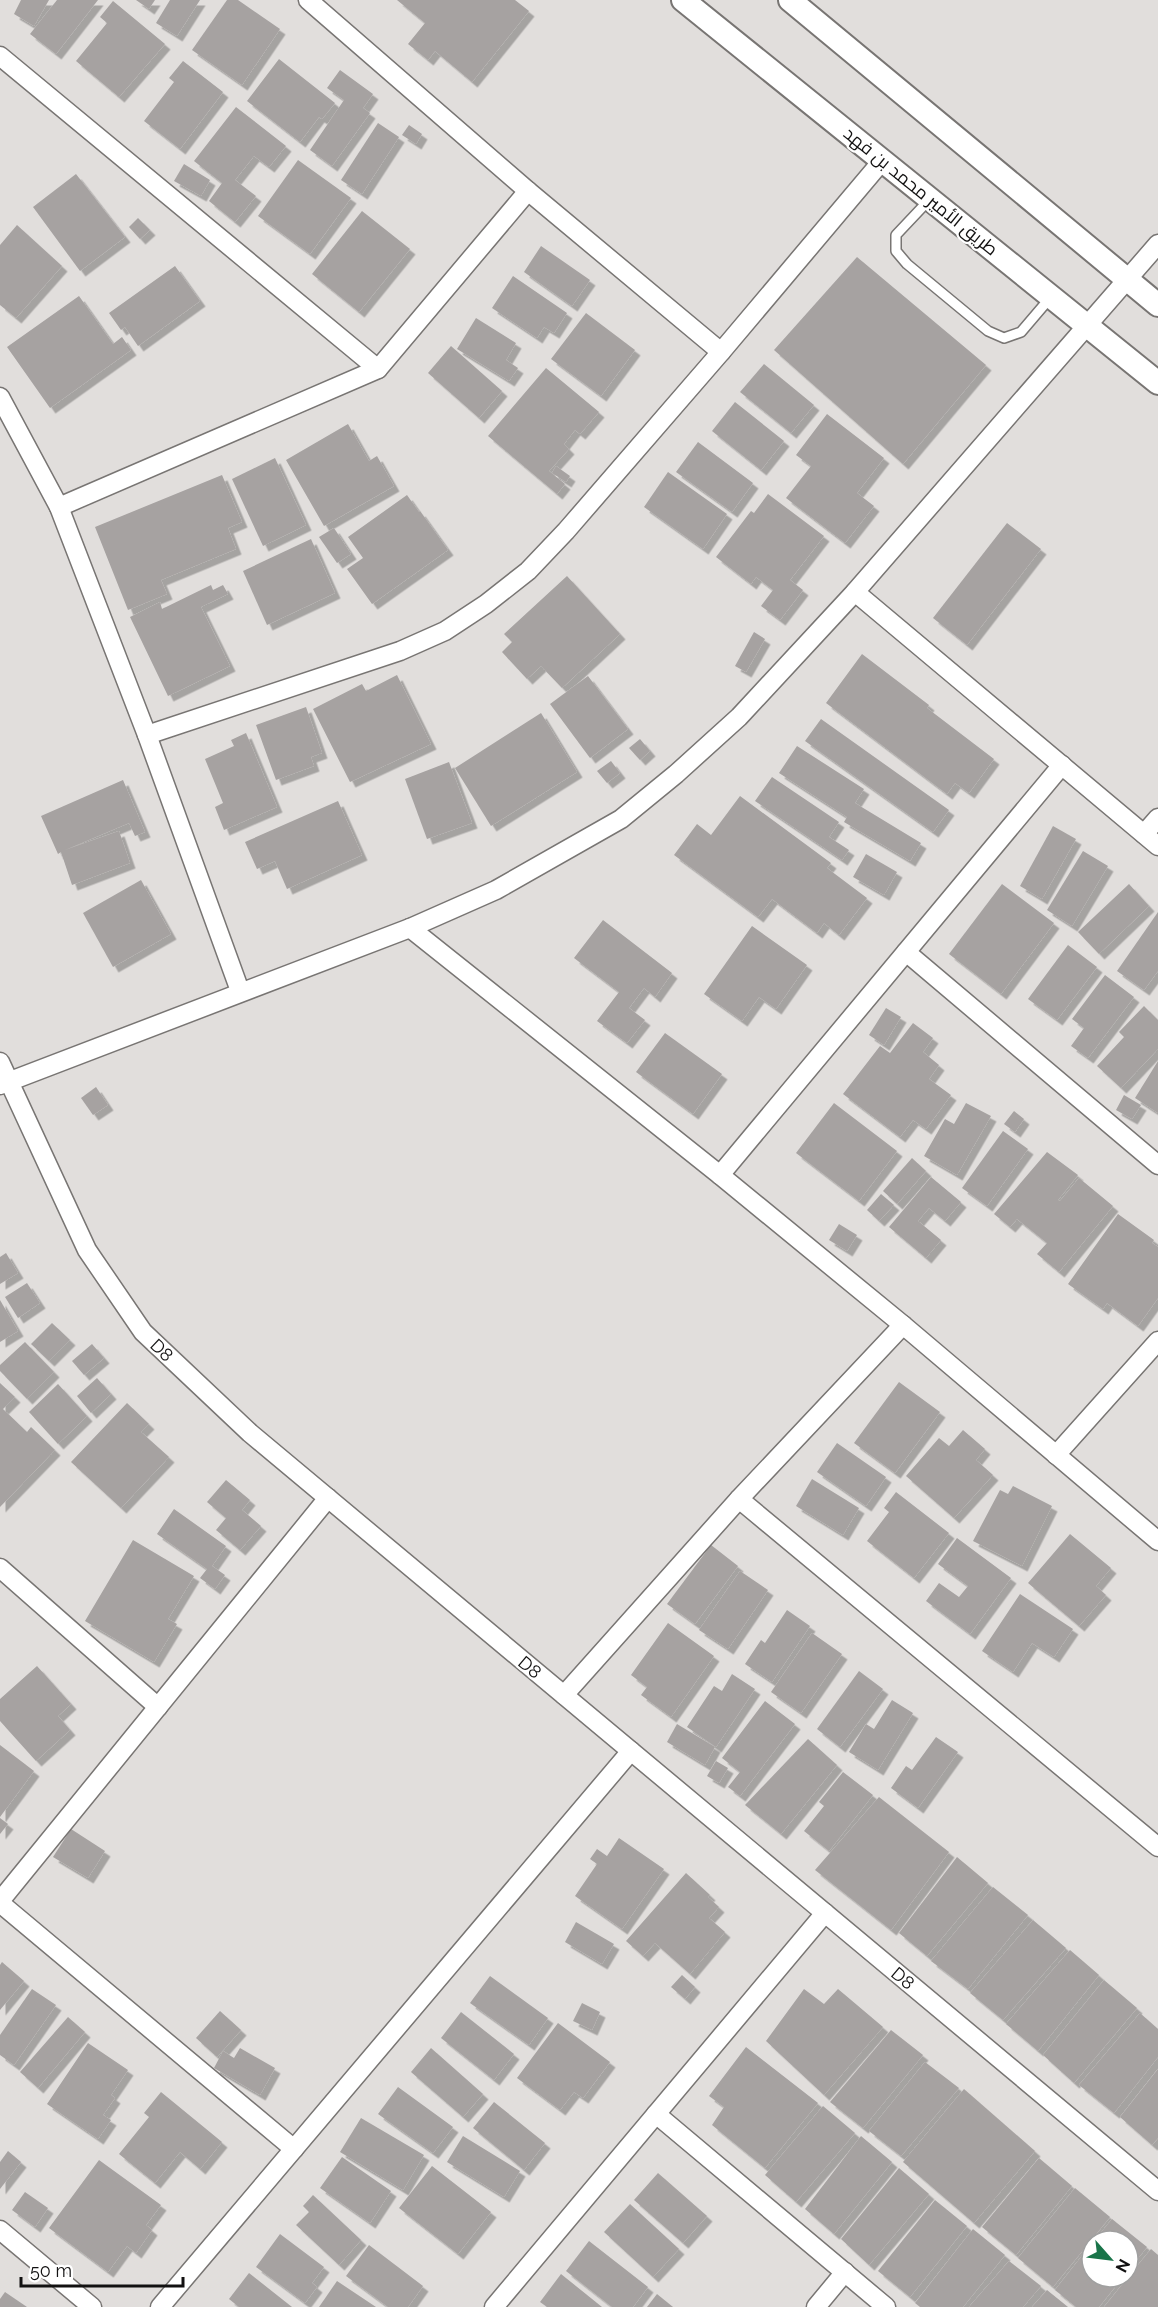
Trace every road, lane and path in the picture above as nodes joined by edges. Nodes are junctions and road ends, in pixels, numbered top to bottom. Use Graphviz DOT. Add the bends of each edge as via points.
graph roads {
  1 [pos="308,0"];
  2 [pos="683,0"];
  3 [pos="790,0"];
  4 [pos="0,56"];
  5 [pos="882,161"];
  6 [pos="528,191"];
  7 [pos="930,198"];
  8 [pos="1158,244"];
  9 [pos="1128,280"];
  10 [pos="1051,296"];
  11 [pos="1158,305"];
  12 [pos="1088,325"];
  13 [pos="721,352"];
  14 [pos="378,369"];
  15 [pos="1158,384"];
  16 [pos="0,397"];
  17 [pos="59,507"];
  18 [pos="855,592"];
  19 [pos="147,735"];
  20 [pos="1062,765"];
  21 [pos="1158,818"];
  22 [pos="1151,840"];
  23 [pos="410,928"];
  24 [pos="906,952"];
  25 [pos="240,991"];
  26 [pos="0,1062"];
  27 [pos="4,1084"];
  28 [pos="1158,1165"];
  29 [pos="720,1175"];
  30 [pos="903,1325"];
  31 [pos="1158,1341"];
  32 [pos="1056,1455"];
  33 [pos="328,1498"];
  34 [pos="739,1499"];
  35 [pos="1158,1541"];
  36 [pos="0,1568"];
  37 [pos="564,1695"];
  38 [pos="158,1707"];
  39 [pos="631,1751"];
  40 [pos="1158,1847"];
  41 [pos="0,1902"];
  42 [pos="825,1913"];
  43 [pos="657,2114"];
  44 [pos="294,2149"];
  45 [pos="1158,2191"];
  46 [pos="0,2230"];
  47 [pos="845,2272"];
  48 [pos="92,2307"];
  49 [pos="160,2307"];
  50 [pos="494,2307"];
  51 [pos="816,2307"];
  52 [pos="886,2307"];
  1 -- 6 [label="street"];
  2 -- 5 [label="street, طريق الأمير محمد بن فهد"];
  3 -- 9 [label="street"];
  4 -- 14 [label="street"];
  5 -- 7 [label="street, طريق الأمير محمد بن فهد"];
  5 -- 13 [label="street"];
  6 -- 13 [label="street"];
  6 -- 14 [label="street"];
  7 -- 10 [label="street, طريق الأمير محمد بن فهد"];
  7 -- 10 [label="lane" via="896,235 896,251 988,331 1004,338 1021,332"];
  8 -- 9 [label="street"];
  9 -- 11 [label="street"];
  9 -- 12 [label="street"];
  10 -- 12 [label="street, طريق الأمير محمد بن فهد"];
  12 -- 15 [label="street, طريق الأمير محمد بن فهد"];
  12 -- 18 [label="street"];
  13 -- 19 [label="street" via="566,531 528,571 486,604 445,631 400,651"];
  14 -- 17 [label="street"];
  16 -- 17 [label="street"];
  17 -- 19 [label="street"];
  18 -- 20 [label="street"];
  18 -- 23 [label="street" via="739,717 621,819 496,890"];
  19 -- 25 [label="street"];
  20 -- 22 [label="street"];
  20 -- 24 [label="street"];
  21 -- 22 [label="street"];
  23 -- 25 [label="street"];
  23 -- 29 [label="street"];
  24 -- 28 [label="street"];
  24 -- 29 [label="street"];
  25 -- 27 [label="street"];
  26 -- 27 [label="street, D8"];
  27 -- 33 [label="street, D8" via="87,1250 143,1332 250,1433"];
  29 -- 30 [label="street"];
  30 -- 32 [label="street"];
  30 -- 34 [label="street"];
  31 -- 32 [label="street"];
  32 -- 35 [label="street"];
  33 -- 37 [label="street, D8"];
  33 -- 38 [label="street"];
  34 -- 37 [label="street"];
  34 -- 40 [label="street"];
  36 -- 38 [label="street"];
  37 -- 39 [label="street, D8"];
  38 -- 41 [label="street"];
  39 -- 42 [label="street, D8"];
  39 -- 44 [label="street"];
  41 -- 44 [label="street"];
  42 -- 43 [label="street"];
  42 -- 45 [label="street, D8"];
  43 -- 47 [label="street"];
  43 -- 50 [label="street"];
  44 -- 49 [label="street"];
  46 -- 48 [label="street"];
  47 -- 51 [label="street"];
  47 -- 52 [label="street"];
}
